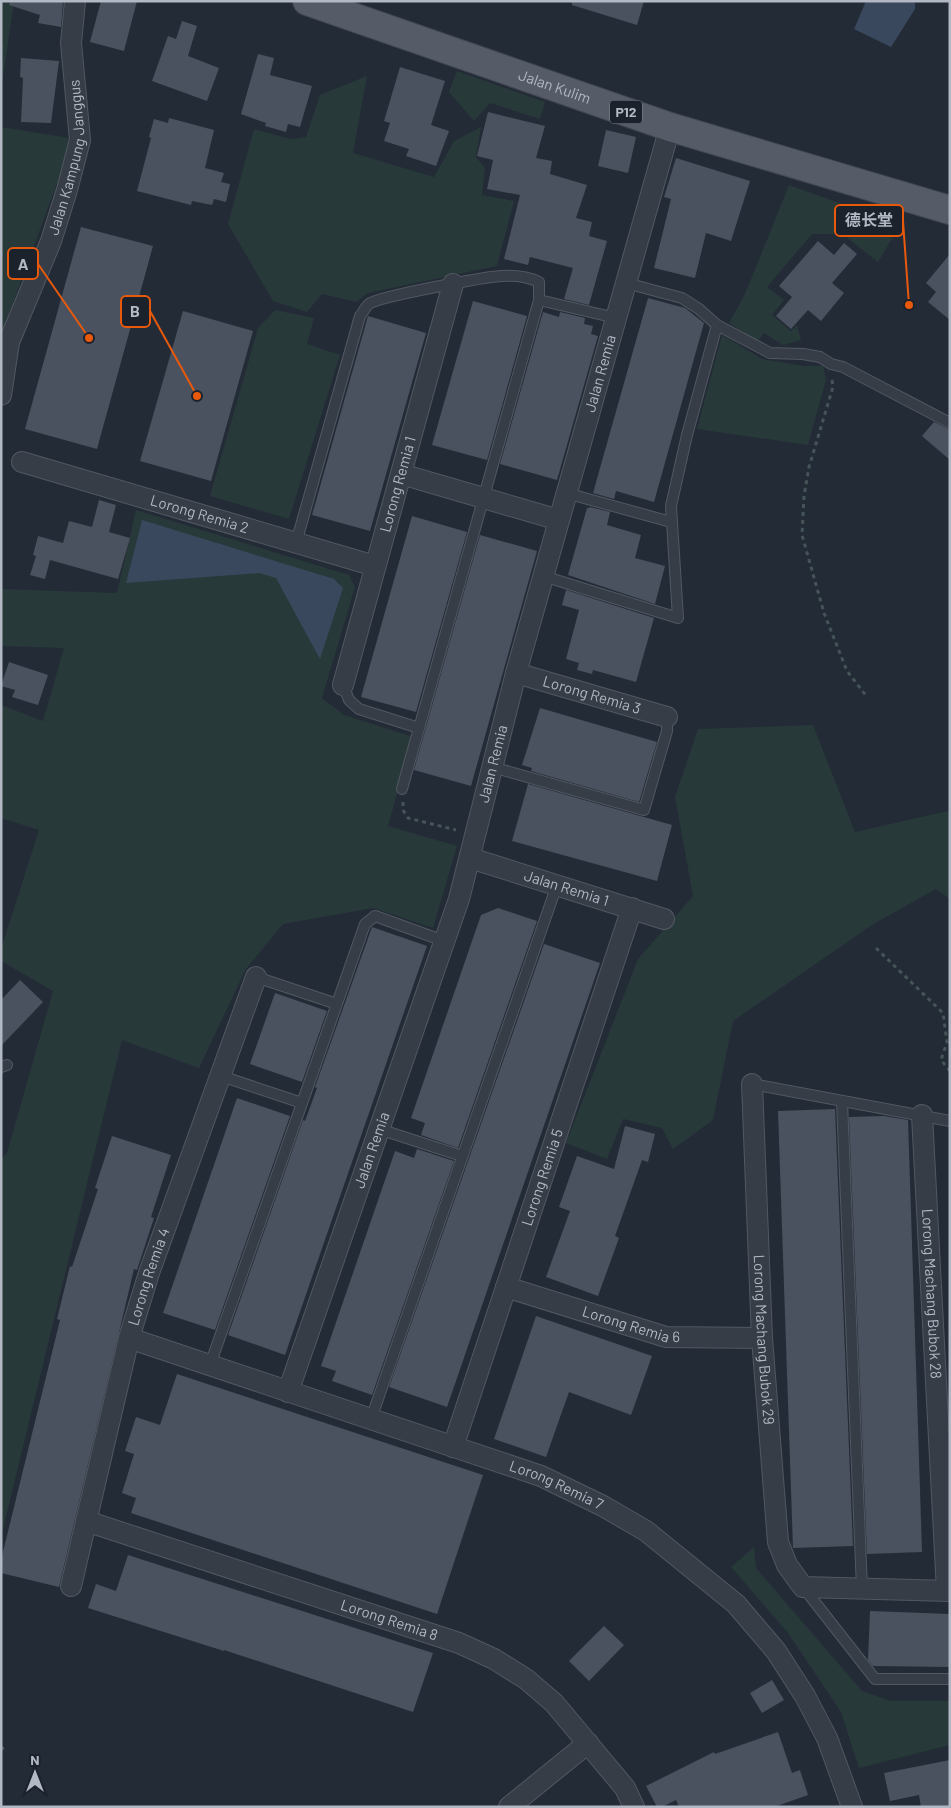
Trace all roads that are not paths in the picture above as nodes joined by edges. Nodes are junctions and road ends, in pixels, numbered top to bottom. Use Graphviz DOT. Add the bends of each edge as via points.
graph roads {
  1 [pos="75,1"];
  2 [pos="306,1"];
  3 [pos="670,127"];
  4 [pos="949,207"];
  5 [pos="626,283"];
  6 [pos="453,284"];
  7 [pos="539,300"];
  8 [pos="616,318"];
  9 [pos="717,324"];
  10 [pos="1,395"];
  11 [pos="950,424"];
  12 [pos="22,462"];
  13 [pos="401,474"];
  14 [pos="566,493"];
  15 [pos="483,498"];
  16 [pos="559,520"];
  17 [pos="671,522"];
  18 [pos="296,543"];
  19 [pos="376,566"];
  20 [pos="543,576"];
  21 [pos="516,673"];
  22 [pos="343,685"];
  23 [pos="667,717"];
  24 [pos="419,728"];
  25 [pos="492,766"];
  26 [pos="402,789"];
  27 [pos="470,858"];
  28 [pos="557,885"];
  29 [pos="632,908"];
  30 [pos="664,918"];
  31 [pos="444,942"];
  32 [pos="256,977"];
  33 [pos="337,1004"];
  34 [pos="222,1076"];
  35 [pos="752,1084"];
  36 [pos="842,1102"];
  37 [pos="302,1103"];
  38 [pos="922,1115"];
  39 [pos="950,1121"];
  40 [pos="379,1129"];
  41 [pos="462,1156"];
  42 [pos="506,1287"];
  43 [pos="129,1338"];
  44 [pos="762,1338"];
  45 [pos="210,1365"];
  46 [pos="288,1392"];
  47 [pos="371,1419"];
  48 [pos="453,1447"];
  49 [pos="86,1521"];
  50 [pos="71,1586"];
  51 [pos="803,1588"];
  52 [pos="862,1589"];
  53 [pos="948,1591"];
  54 [pos="950,1678"];
  55 [pos="588,1744"];
  56 [pos="509,1807"];
  57 [pos="634,1807"];
  58 [pos="852,1807"];
  1 -- 10 [label="street, Jalan Kampung Janggus" via="70,42 80,140 50,241 9,342"];
  2 -- 3 [label="main road, Jalan Kulim / P12"];
  3 -- 4 [label="main road, Jalan Kulim / P12"];
  3 -- 5 [label="street, Jalan Remia"];
  5 -- 8 [label="street, Jalan Remia"];
  5 -- 9 [label="lane" via="682,298"];
  6 -- 7 [label="lane" via="501,276 528,277 539,282"];
  6 -- 13 [label="street, Lorong Remia 1"];
  6 -- 18 [label="lane" via="369,303 360,316"];
  7 -- 8 [label="lane"];
  7 -- 15 [label="lane"];
  8 -- 14 [label="street, Jalan Remia"];
  9 -- 11 [label="lane" via="770,353 820,357"];
  9 -- 17 [label="lane" via="687,435 671,506"];
  12 -- 18 [label="street, Lorong Remia 2"];
  13 -- 15 [label="street"];
  13 -- 19 [label="street, Lorong Remia 1"];
  14 -- 16 [label="street, Jalan Remia"];
  14 -- 17 [label="lane"];
  15 -- 16 [label="street"];
  15 -- 24 [label="lane"];
  16 -- 20 [label="street, Jalan Remia"];
  17 -- 20 [label="lane" via="678,618"];
  18 -- 19 [label="street, Lorong Remia 2"];
  19 -- 22 [label="street, Lorong Remia 1"];
  20 -- 21 [label="street, Jalan Remia"];
  21 -- 23 [label="street, Lorong Remia 3"];
  21 -- 25 [label="street, Jalan Remia"];
  22 -- 24 [label="lane" via="349,700 359,710"];
  23 -- 25 [label="lane" via="667,731 644,810"];
  24 -- 26 [label="lane"];
  25 -- 27 [label="street, Jalan Remia"];
  27 -- 28 [label="street, Jalan Remia 1"];
  27 -- 31 [label="street, Jalan Remia"];
  28 -- 29 [label="street, Jalan Remia 1"];
  28 -- 41 [label="lane"];
  29 -- 30 [label="street, Jalan Remia 1"];
  29 -- 42 [label="street, Lorong Remia 5"];
  31 -- 33 [label="lane" via="375,916 365,924"];
  31 -- 40 [label="street, Jalan Remia"];
  32 -- 33 [label="lane"];
  32 -- 34 [label="street, Lorong Remia 4"];
  33 -- 37 [label="lane"];
  34 -- 37 [label="lane"];
  34 -- 43 [label="street, Lorong Remia 4" via="149,1273"];
  35 -- 36 [label="lane"];
  35 -- 44 [label="street, Lorong Machang Bubok 29"];
  36 -- 38 [label="lane"];
  36 -- 52 [label="lane"];
  37 -- 45 [label="lane"];
  38 -- 39 [label="lane"];
  38 -- 53 [label="street, Lorong Machang Bubok 28"];
  40 -- 41 [label="lane"];
  40 -- 46 [label="street, Jalan Remia"];
  41 -- 47 [label="lane"];
  42 -- 44 [label="street, Lorong Remia 6" via="666,1337"];
  42 -- 48 [label="street, Lorong Remia 5"];
  43 -- 45 [label="street, Lorong Remia 7"];
  43 -- 49 [label="street, Lorong Remia 4"];
  44 -- 51 [label="street, Lorong Machang Bubok 29" via="778,1542 787,1564"];
  45 -- 46 [label="street, Lorong Remia 7"];
  46 -- 47 [label="street, Lorong Remia 7"];
  47 -- 48 [label="street, Lorong Remia 7"];
  48 -- 58 [label="street, Lorong Remia 7" via="541,1476 603,1506 646,1531 736,1604 776,1651 805,1696 827,1738"];
  49 -- 50 [label="street, Lorong Remia 4"];
  49 -- 55 [label="street, Lorong Remia 8" via="459,1643 526,1679 554,1703"];
  51 -- 52 [label="street"];
  51 -- 54 [label="lane" via="875,1679"];
  52 -- 53 [label="street"];
  55 -- 56 [label="street"];
  55 -- 57 [label="street, Lorong Remia 8" via="625,1788"];
}
